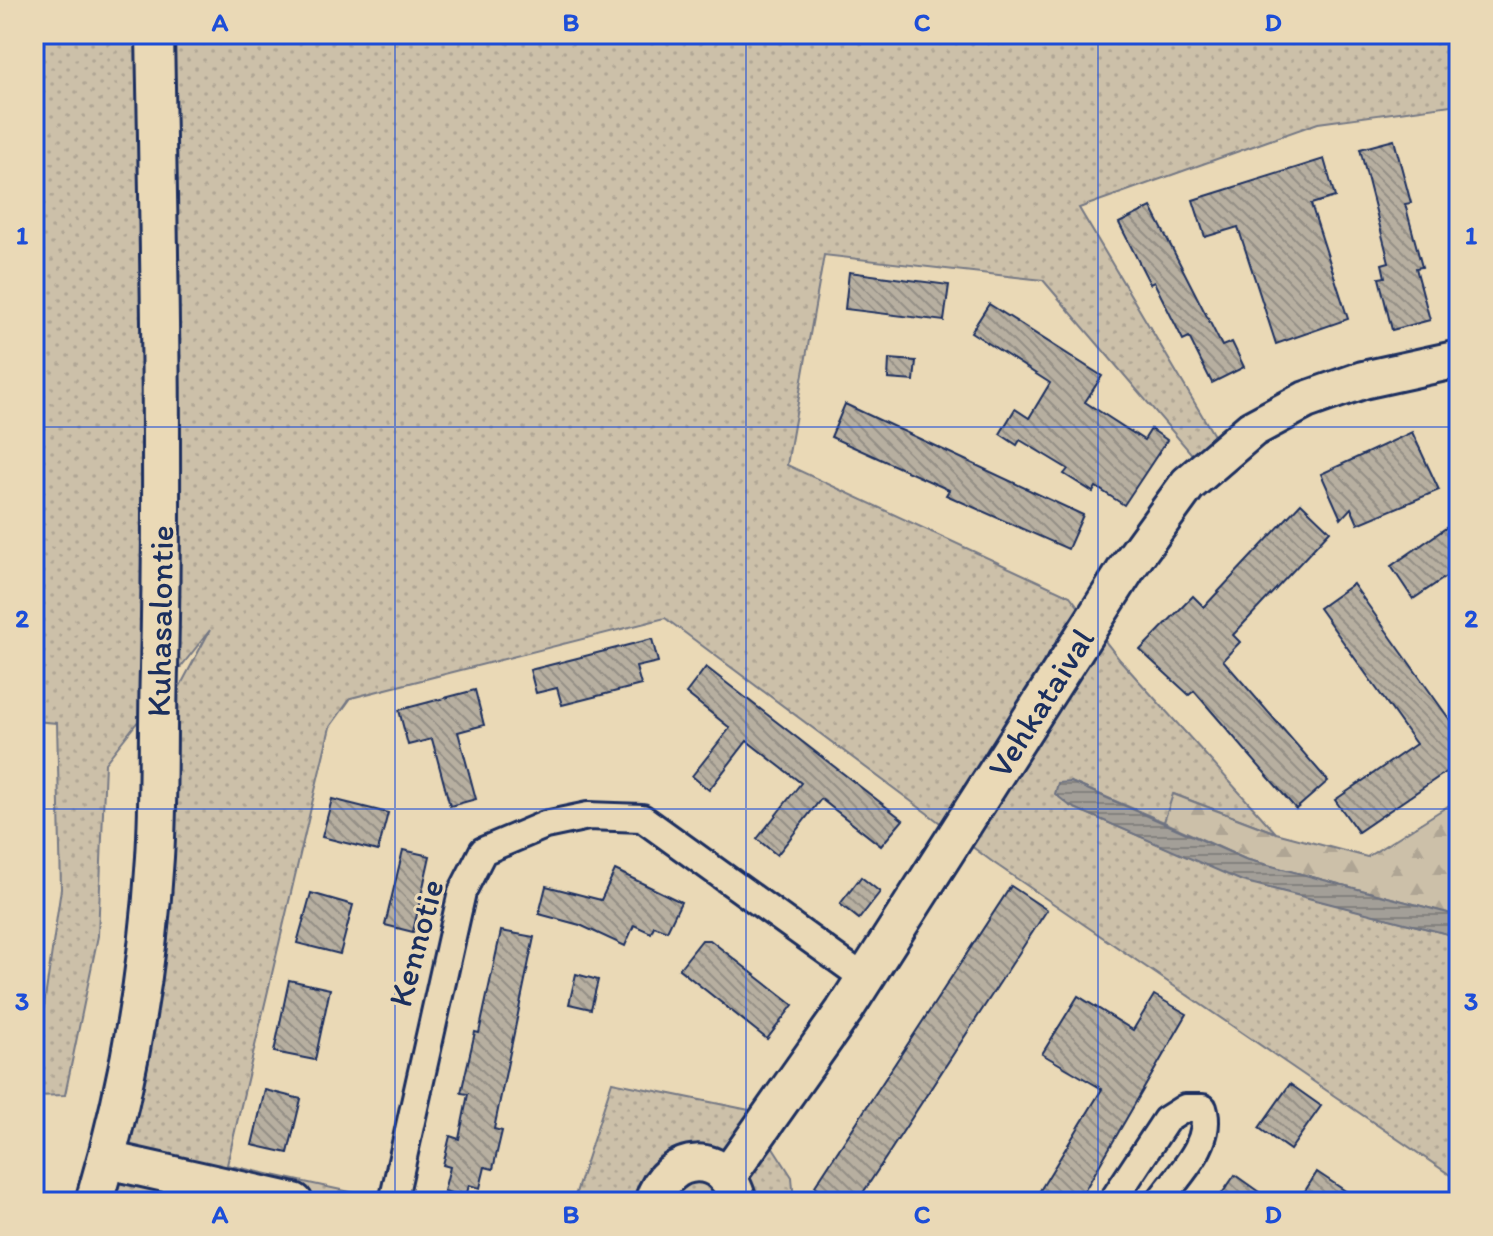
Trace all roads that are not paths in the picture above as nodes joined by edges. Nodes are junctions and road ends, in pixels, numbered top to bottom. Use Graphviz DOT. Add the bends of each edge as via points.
graph roads {
  1 [pos="155,34"];
  2 [pos="1459,359"];
  3 [pos="864,978"];
  4 [pos="107,1160"];
  5 [pos="733,1189"];
  6 [pos="94,1202"];
  7 [pos="294,1202"];
  8 [pos="393,1202"];
  9 [pos="653,1202"];
  10 [pos="1112,1202"];
  11 [pos="1159,1202"];
  1 -- 4 [label="street, Kuhasalontie" via="163,497 155,856 147,945"];
  2 -- 3 [label="street, Vehkataival" via="1363,380 1306,400 1252,429 1188,484 1127,568"];
  3 -- 5 [label="street, Vehkataival" via="757,1139"];
  3 -- 8 [label="street, Kennotie" via="642,818 588,816 545,825 483,851 462,892"];
  4 -- 6 [label="street, Kuhasalontie"];
  4 -- 7 [label="street"];
  5 -- 9 [label="street" via="714,1167 682,1165 668,1174"];
  10 -- 11 [label="street" via="1166,1120 1185,1108 1203,1108 1207,1122 1202,1142"];
}
